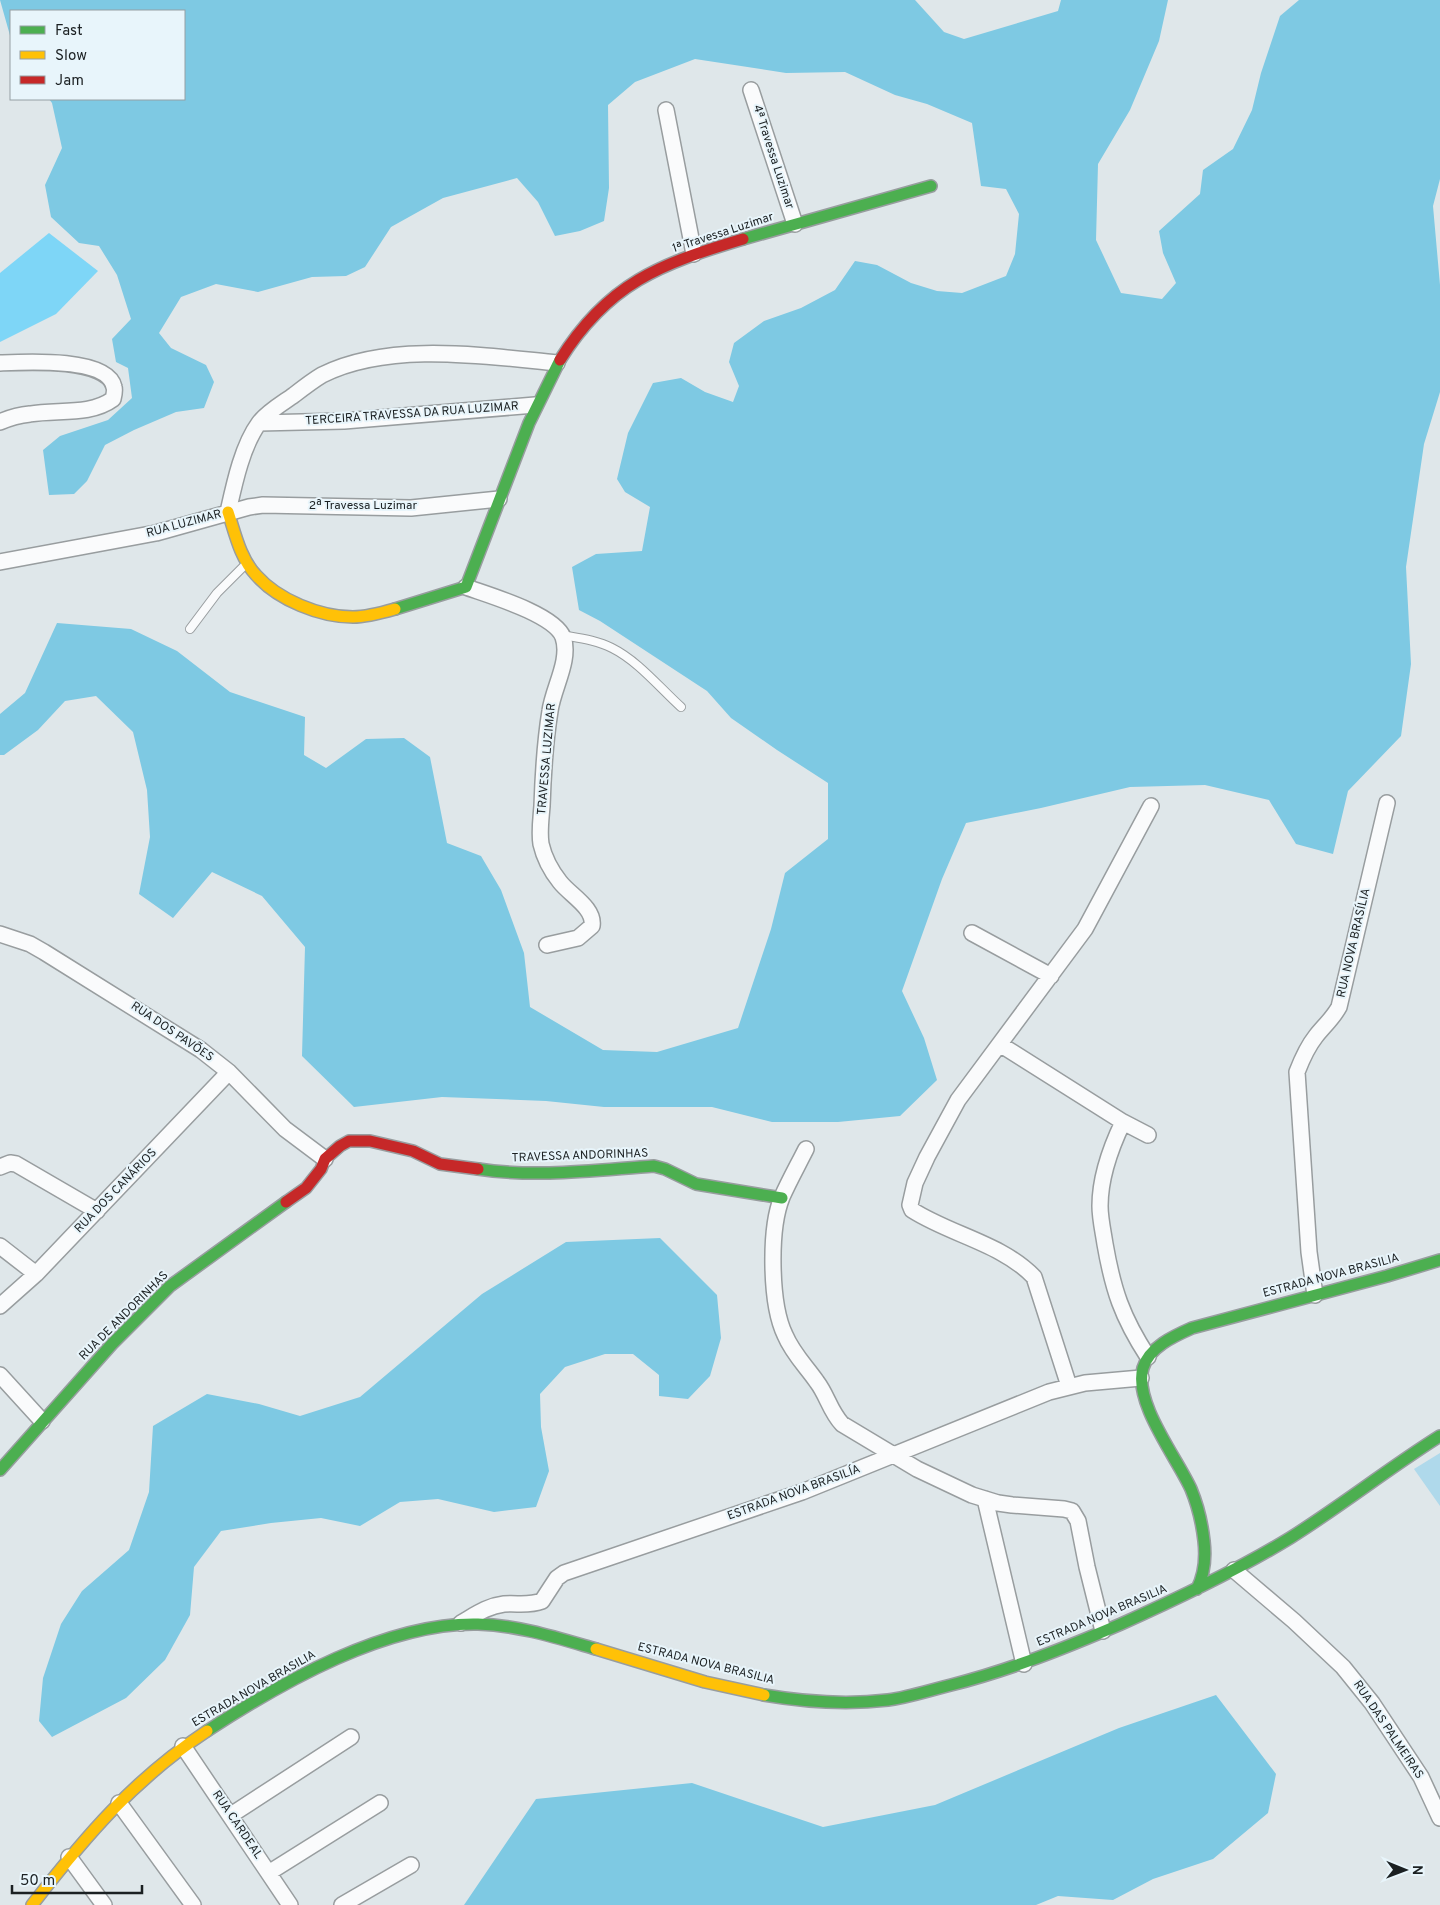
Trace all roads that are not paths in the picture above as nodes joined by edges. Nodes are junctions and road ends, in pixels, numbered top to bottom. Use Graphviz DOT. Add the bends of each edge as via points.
graph roads {
  1 [pos="751,90"];
  2 [pos="666,110"];
  3 [pos="931,186"];
  4 [pos="795,224"];
  5 [pos="694,254"];
  6 [pos="0,363"];
  7 [pos="557,363"];
  8 [pos="535,405"];
  9 [pos="0,422"];
  10 [pos="259,423"];
  11 [pos="499,499"];
  12 [pos="228,512"];
  13 [pos="0,562"];
  14 [pos="247,564"];
  15 [pos="466,587"];
  16 [pos="190,630"];
  17 [pos="562,635"];
  18 [pos="681,707"];
  19 [pos="1387,803"];
  20 [pos="1151,806"];
  21 [pos="972,932"];
  22 [pos="0,934"];
  23 [pos="547,946"];
  24 [pos="1052,976"];
  25 [pos="1001,1044"];
  26 [pos="229,1072"];
  27 [pos="1124,1122"];
  28 [pos="1148,1135"];
  29 [pos="806,1149"];
  30 [pos="325,1159"];
  31 [pos="5,1165"];
  32 [pos="782,1198"];
  33 [pos="98,1211"];
  34 [pos="0,1246"];
  35 [pos="1440,1260"];
  36 [pos="36,1274"];
  37 [pos="1315,1295"];
  38 [pos="0,1306"];
  39 [pos="1148,1357"];
  40 [pos="0,1376"];
  41 [pos="1141,1378"];
  42 [pos="1069,1386"];
  43 [pos="42,1421"];
  44 [pos="1440,1436"];
  45 [pos="894,1456"];
  46 [pos="0,1470"];
  47 [pos="985,1499"];
  48 [pos="1234,1570"];
  49 [pos="1197,1589"];
  50 [pos="460,1624"];
  51 [pos="1103,1631"];
  52 [pos="1024,1664"];
  53 [pos="351,1737"];
  54 [pos="183,1746"];
  55 [pos="119,1802"];
  56 [pos="380,1802"];
  57 [pos="231,1816"];
  58 [pos="1440,1818"];
  59 [pos="69,1857"];
  60 [pos="411,1865"];
  61 [pos="270,1872"];
  62 [pos="32,1905"];
  63 [pos="104,1905"];
  64 [pos="193,1905"];
  65 [pos="290,1905"];
  66 [pos="342,1905"];
  1 -- 4 [label="street, 4ª Travessa Luzimar"];
  2 -- 5 [label="street"];
  3 -- 4 [label="street, 1ª Travessa Luzimar"];
  4 -- 5 [label="street, 1ª Travessa Luzimar"];
  5 -- 7 [label="street, 1ª Travessa Luzimar" via="618,291 579,330"];
  6 -- 9 [label="street" via="39,361 86,366 105,375 115,388 113,399 105,405 30,414"];
  7 -- 8 [label="street, 1ª Travessa Luzimar"];
  7 -- 10 [label="street, RUA LUZIMAR" via="470,354 410,355 359,361 322,376"];
  8 -- 10 [label="street, TERCEIRA TRAVESSA DA RUA LUZIMAR" via="344,421"];
  8 -- 11 [label="street, 1ª Travessa Luzimar"];
  10 -- 12 [label="street, RUA LUZIMAR" via="234,484"];
  11 -- 12 [label="street, 2ª Travessa Luzimar" via="411,508 264,505"];
  11 -- 15 [label="street, 1ª Travessa Luzimar"];
  12 -- 13 [label="street, RUA LUZIMAR" via="156,533"];
  12 -- 14 [label="street"];
  14 -- 15 [label="street" via="264,585 277,593 309,609 353,618"];
  14 -- 16 [label="lane" via="217,593"];
  15 -- 17 [label="street" via="528,610 555,626"];
  17 -- 18 [label="lane" via="585,638 612,648 639,667"];
  17 -- 23 [label="street, TRAVESSA LUZIMAR" via="564,661 549,712 542,781 542,845 560,882 588,910 593,920 592,926 578,938"];
  19 -- 37 [label="street, RUA NOVA BRASÍLIA" via="1339,1007 1315,1037 1297,1072 1308,1252"];
  20 -- 24 [label="street" via="1085,929"];
  21 -- 24 [label="street"];
  22 -- 26 [label="street, RUA DOS PAVÕES" via="30,944 95,982 201,1050"];
  24 -- 25 [label="street"];
  25 -- 27 [label="street"];
  25 -- 42 [label="street" via="958,1100 915,1183 910,1205 918,1214 1007,1255 1034,1277"];
  26 -- 30 [label="street, RUA DOS PAVÕES" via="274,1119"];
  26 -- 33 [label="street, RUA DOS CANÁRIOS"];
  27 -- 28 [label="street"];
  27 -- 39 [label="street" via="1113,1143 1100,1206 1118,1302"];
  29 -- 32 [label="street"];
  30 -- 32 [label="street, TRAVESSA ANDORINHAS" via="349,1141 370,1141 413,1152 440,1164 496,1172 561,1173 664,1167 696,1184"];
  30 -- 43 [label="street, RUA DE ANDORINHAS" via="322,1169 306,1188 170,1286"];
  31 -- 33 [label="street" via="16,1164"];
  32 -- 45 [label="street" via="776,1228 773,1281 778,1319 785,1336 799,1361 823,1390 834,1416"];
  33 -- 36 [label="street, RUA DOS CANÁRIOS"];
  34 -- 36 [label="street"];
  35 -- 37 [label="street, ESTRADA NOVA BRASILIA"];
  36 -- 38 [label="street, RUA DOS CANÁRIOS"];
  37 -- 39 [label="street, ESTRADA NOVA BRASILIA" via="1192,1328 1175,1335"];
  39 -- 41 [label="street"];
  40 -- 43 [label="street"];
  41 -- 42 [label="street, ESTRADA NOVA BRASILÍA"];
  41 -- 49 [label="street" via="1150,1413 1198,1506 1206,1560"];
  42 -- 45 [label="street, ESTRADA NOVA BRASILÍA"];
  43 -- 46 [label="street, RUA DE ANDORINHAS"];
  44 -- 48 [label="street, ESTRADA NOVA BRASILIA" via="1310,1525"];
  45 -- 47 [label="street"];
  45 -- 50 [label="street, ESTRADA NOVA BRASILÍA" via="802,1492 564,1572 542,1601 487,1608"];
  47 -- 51 [label="street" via="1012,1505 1064,1509 1076,1514"];
  47 -- 52 [label="street"];
  48 -- 49 [label="street, ESTRADA NOVA BRASILIA"];
  48 -- 58 [label="street, RUA DAS PALMEIRAS" via="1343,1667 1372,1703 1421,1777"];
  49 -- 51 [label="street, ESTRADA NOVA BRASILIA"];
  50 -- 52 [label="street, ESTRADA NOVA BRASILIA" via="526,1630 725,1686 825,1702 906,1697"];
  50 -- 54 [label="street, ESTRADA NOVA BRASILIA" via="405,1634 335,1660 288,1683"];
  51 -- 52 [label="street, ESTRADA NOVA BRASILIA"];
  53 -- 57 [label="street"];
  54 -- 55 [label="street, ESTRADA NOVA BRASILIA"];
  54 -- 57 [label="street, RUA CARDEAL"];
  55 -- 59 [label="street, ESTRADA NOVA BRASILIA"];
  55 -- 64 [label="street"];
  56 -- 61 [label="street"];
  57 -- 61 [label="street, RUA CARDEAL"];
  59 -- 62 [label="street, ESTRADA NOVA BRASILIA"];
  59 -- 63 [label="street"];
  60 -- 66 [label="street"];
  61 -- 65 [label="street, RUA CARDEAL"];
}
